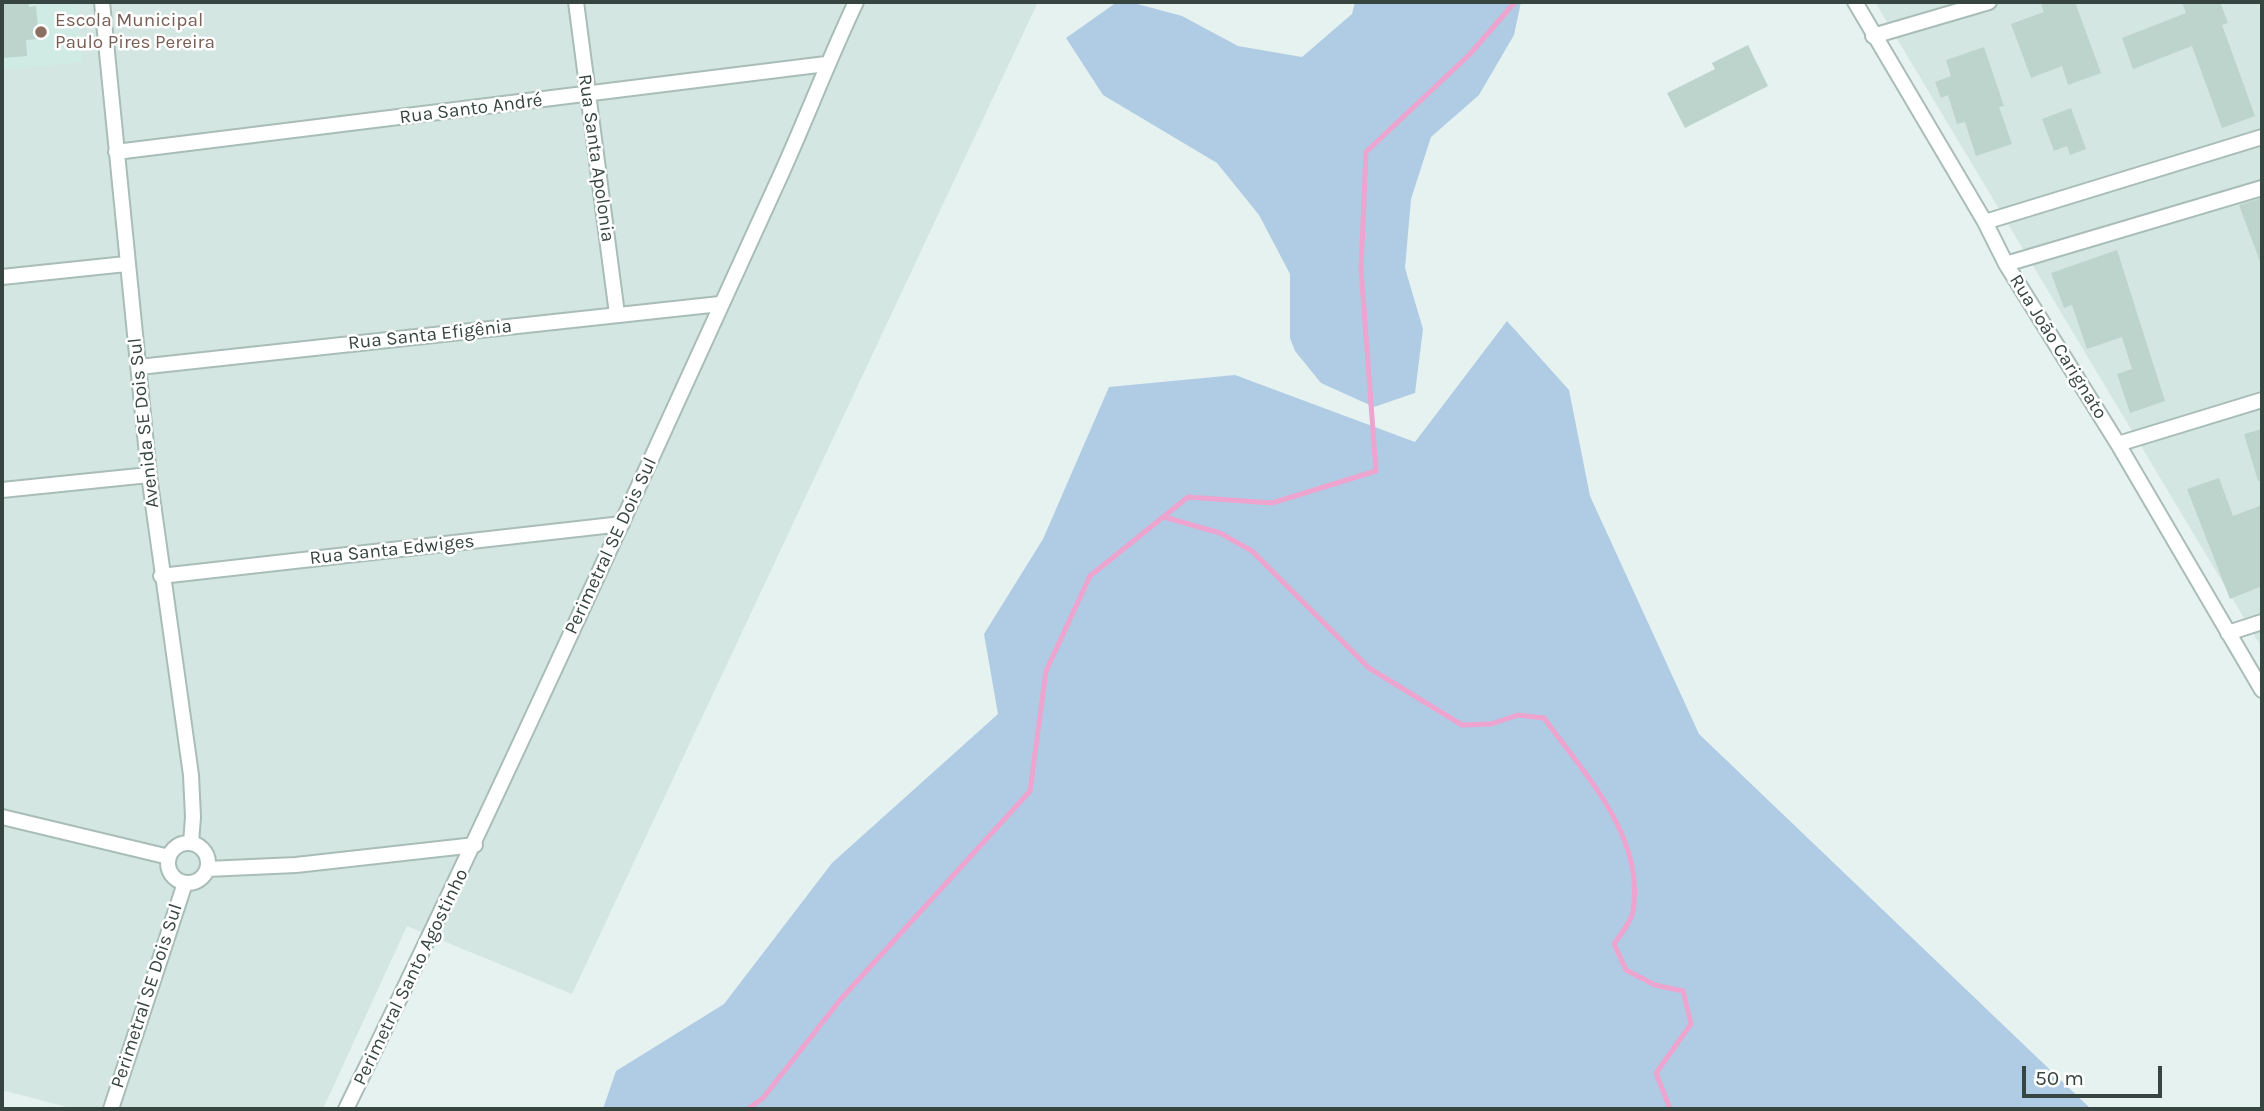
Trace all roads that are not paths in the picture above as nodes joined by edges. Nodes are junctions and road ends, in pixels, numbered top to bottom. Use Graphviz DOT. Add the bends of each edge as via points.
graph roads {
  1 [pos="103,2"];
  2 [pos="576,2"];
  3 [pos="856,2"];
  4 [pos="1855,2"];
  5 [pos="1989,2"];
  6 [pos="1873,36"];
  7 [pos="826,64"];
  8 [pos="587,95"];
  9 [pos="2262,137"];
  10 [pos="116,152"];
  11 [pos="2262,188"];
  12 [pos="1985,222"];
  13 [pos="126,264"];
  14 [pos="2006,264"];
  15 [pos="2,277"];
  16 [pos="720,304"];
  17 [pos="617,314"];
  18 [pos="139,367"];
  19 [pos="2262,400"];
  20 [pos="2118,444"];
  21 [pos="149,474"];
  22 [pos="2,490"];
  23 [pos="622,524"];
  24 [pos="161,576"];
  25 [pos="2262,622"];
  26 [pos="2228,633"];
  27 [pos="2262,690"];
  28 [pos="2,817"];
  29 [pos="191,844"];
  30 [pos="475,845"];
  31 [pos="169,857"];
  32 [pos="207,869"];
  33 [pos="185,883"];
  34 [pos="111,1109"];
  35 [pos="346,1109"];
  1 -- 10 [label="street, Avenida SE Dois Sul"];
  2 -- 8 [label="street, Rua Santa Apolonia"];
  3 -- 7 [label="street, Perimetral SE Dois Sul"];
  4 -- 6 [label="street, Rua João Carignato"];
  5 -- 6 [label="street"];
  6 -- 12 [label="street, Rua João Carignato"];
  7 -- 8 [label="street, Rua Santo André"];
  7 -- 16 [label="street, Perimetral SE Dois Sul"];
  8 -- 10 [label="street, Rua Santo André"];
  8 -- 17 [label="street, Rua Santa Apolonia"];
  9 -- 12 [label="street"];
  10 -- 13 [label="street, Avenida SE Dois Sul"];
  11 -- 14 [label="street"];
  12 -- 14 [label="street, Rua João Carignato"];
  13 -- 15 [label="street"];
  13 -- 18 [label="street, Avenida SE Dois Sul"];
  14 -- 20 [label="street, Rua João Carignato"];
  16 -- 17 [label="street, Rua Santa Efigênia"];
  16 -- 23 [label="street, Perimetral SE Dois Sul"];
  17 -- 18 [label="street, Rua Santa Efigênia"];
  18 -- 21 [label="street, Avenida SE Dois Sul"];
  19 -- 20 [label="street"];
  20 -- 26 [label="street, Rua João Carignato"];
  21 -- 22 [label="street"];
  21 -- 24 [label="street, Avenida SE Dois Sul"];
  23 -- 24 [label="street, Rua Santa Edwiges"];
  23 -- 30 [label="street, Perimetral SE Dois Sul"];
  24 -- 29 [label="street, Avenida SE Dois Sul" via="191,775"];
  25 -- 26 [label="street"];
  26 -- 27 [label="street, Rua João Carignato"];
  28 -- 31 [label="street"];
  29 -- 31 [label="street" via="177,846"];
  29 -- 32 [label="street" via="206,856"];
  30 -- 32 [label="street" via="282,866"];
  30 -- 35 [label="street, Perimetral Santo Agostinho"];
  31 -- 33 [label="street" via="169,871"];
  32 -- 33 [label="street" via="199,880"];
  33 -- 34 [label="street, Perimetral SE Dois Sul"];
}
